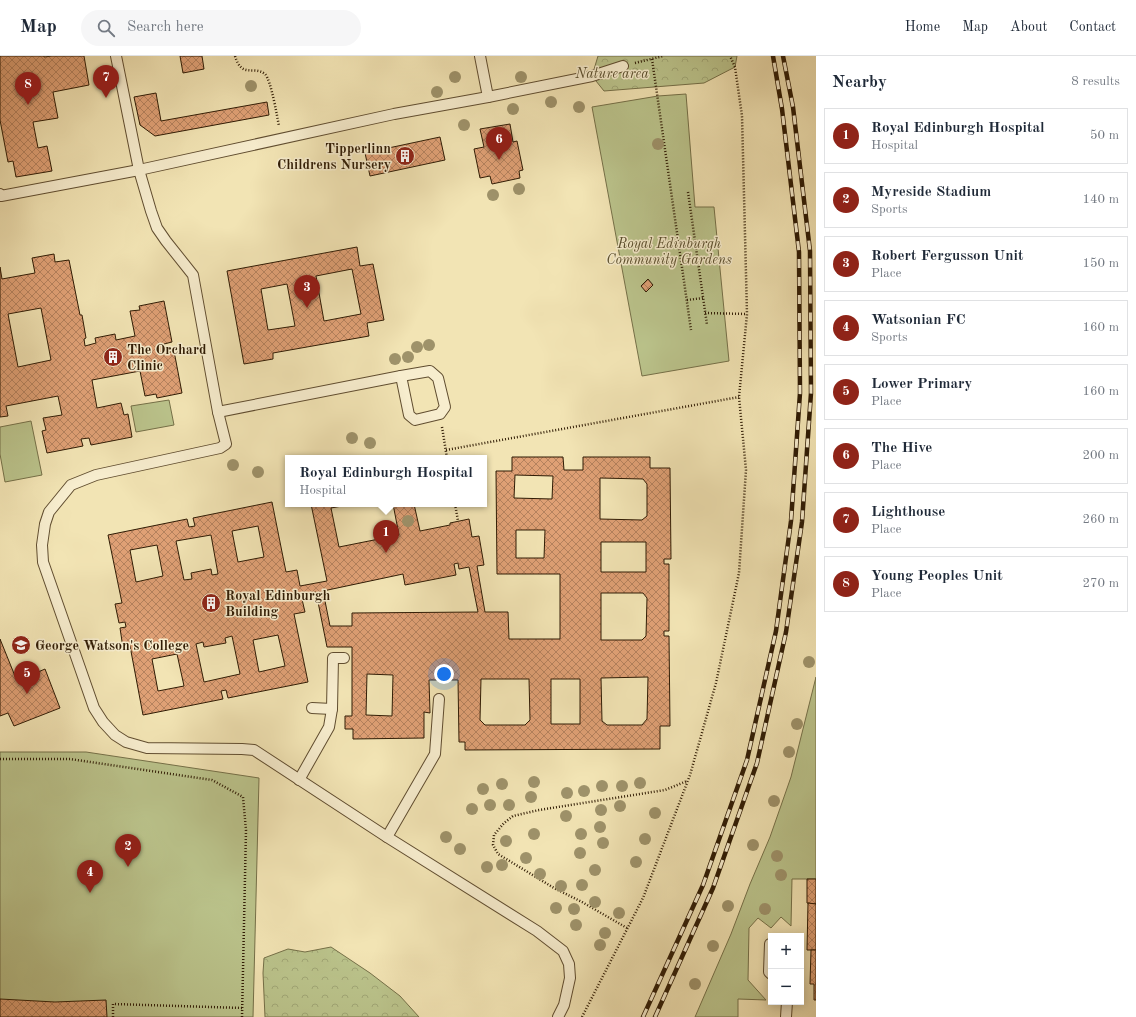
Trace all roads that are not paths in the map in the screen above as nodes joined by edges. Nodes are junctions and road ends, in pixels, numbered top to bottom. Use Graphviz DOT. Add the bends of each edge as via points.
graph roads {
  1 [pos="116,56"];
  2 [pos="480,56"];
  3 [pos="623,66"];
  4 [pos="488,97"];
  5 [pos="139,170"];
  6 [pos="0,194"];
  7 [pos="401,376"];
  8 [pos="218,412"];
  9 [pos="344,658"];
  10 [pos="440,699"];
  11 [pos="312,708"];
  12 [pos="332,709"];
  13 [pos="299,780"];
  14 [pos="387,836"];
  15 [pos="786,1005"];
  16 [pos="558,1017"];
  17 [pos="786,1017"];
  1 -- 5 [label="lane"];
  2 -- 4 [label="lane"];
  3 -- 4 [label="lane" via="592,76"];
  4 -- 5 [label="lane" via="408,111"];
  5 -- 6 [label="lane" via="2,196"];
  5 -- 8 [label="lane" via="157,228 193,275"];
  7 -- 7 [label="lane" via="409,415 415,420 440,414 445,408 438,378 430,371"];
  7 -- 8 [label="lane"];
  8 -- 13 [label="lane" via="226,444 220,448 96,475 71,485 49,512 42,545 43,562 94,708 115,735 126,742 147,748 254,750"];
  9 -- 12 [label="lane" via="333,658"];
  10 -- 14 [label="lane" via="435,754"];
  11 -- 12 [label="lane"];
  12 -- 13 [label="lane" via="329,727"];
  13 -- 14 [label="lane"];
  14 -- 16 [label="lane" via="537,931 563,951 569,964 570,978 564,1005"];
  15 -- 17 [label="lane"];
}
